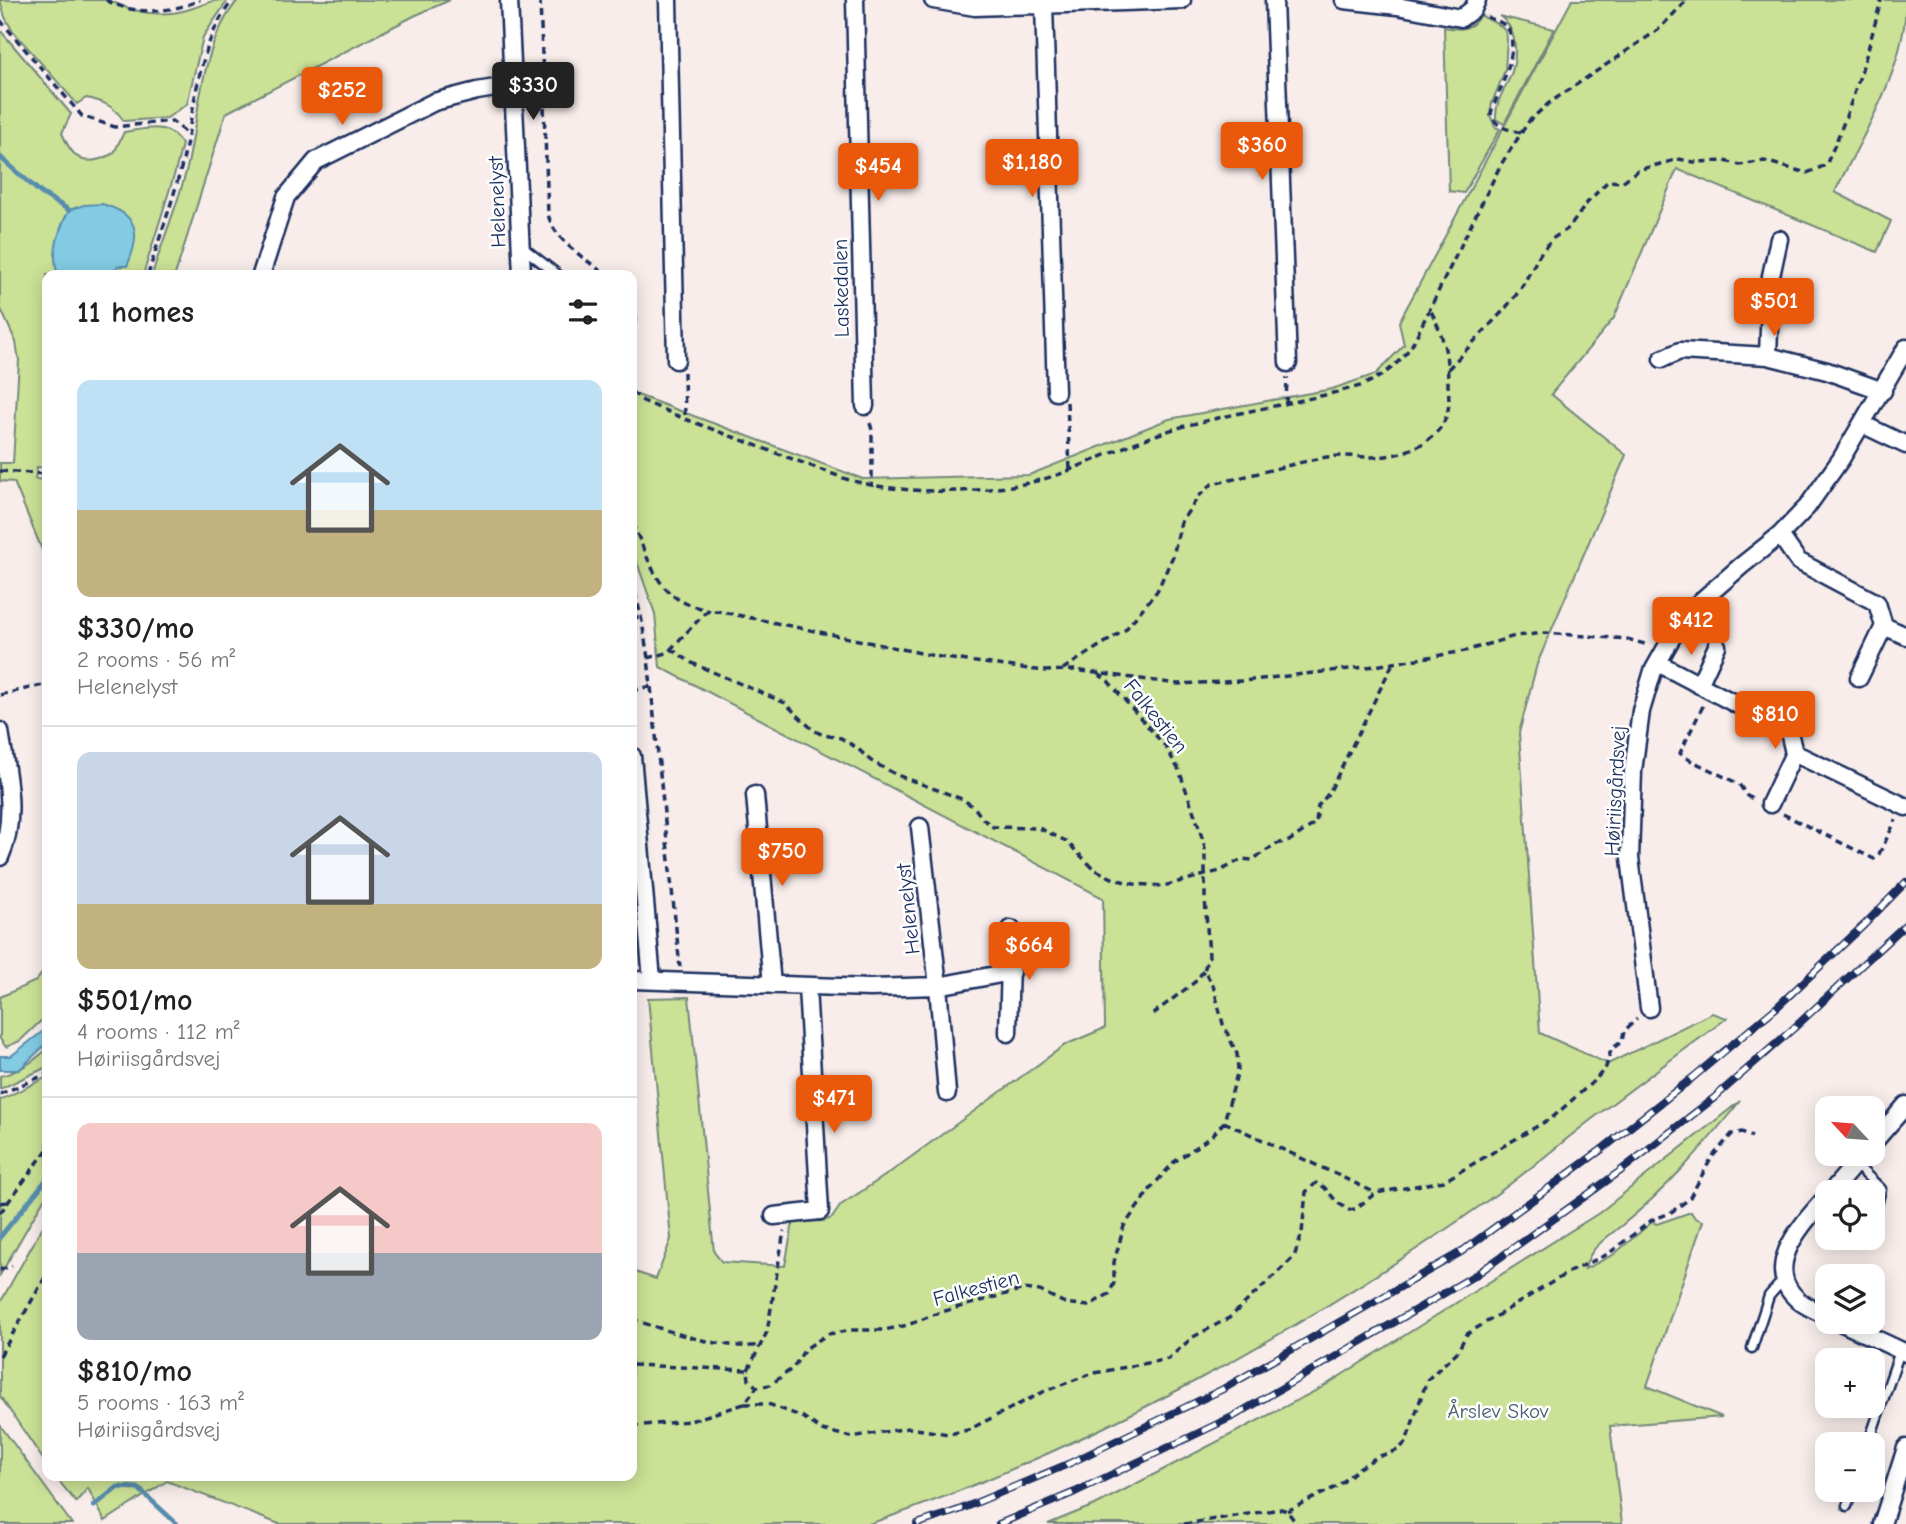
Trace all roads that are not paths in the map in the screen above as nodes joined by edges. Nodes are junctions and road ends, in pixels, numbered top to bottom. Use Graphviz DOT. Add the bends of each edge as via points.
graph roads {
  1 [pos="509,0"];
  2 [pos="668,0"];
  3 [pos="855,0"];
  4 [pos="933,0"];
  5 [pos="1182,0"];
  6 [pos="1273,0"];
  7 [pos="1344,0"];
  8 [pos="1067,2"];
  9 [pos="1475,4"];
  10 [pos="1044,5"];
  11 [pos="513,85"];
  12 [pos="1779,239"];
  13 [pos="520,246"];
  14 [pos="263,270"];
  15 [pos="522,270"];
  16 [pos="551,270"];
  17 [pos="1906,348"];
  18 [pos="1768,356"];
  19 [pos="1662,359"];
  20 [pos="676,360"];
  21 [pos="1288,363"];
  22 [pos="1056,391"];
  23 [pos="1883,391"];
  24 [pos="865,406"];
  25 [pos="1862,425"];
  26 [pos="1906,445"];
  27 [pos="1780,535"];
  28 [pos="1884,626"];
  29 [pos="1906,636"];
  30 [pos="1717,646"];
  31 [pos="1661,657"];
  32 [pos="1859,678"];
  33 [pos="1699,685"];
  34 [pos="0,731"];
  35 [pos="1794,753"];
  36 [pos="755,795"];
  37 [pos="1770,804"];
  38 [pos="1906,807"];
  39 [pos="637,812"];
  40 [pos="920,827"];
  41 [pos="0,857"];
  42 [pos="1012,929"];
  43 [pos="1011,972"];
  44 [pos="637,980"];
  45 [pos="652,980"];
  46 [pos="772,985"];
  47 [pos="938,985"];
  48 [pos="807,987"];
  49 [pos="1649,1008"];
  50 [pos="1008,1033"];
  51 [pos="947,1093"];
  52 [pos="1906,1105"];
  53 [pos="1885,1129"];
  54 [pos="1853,1166"];
  55 [pos="1841,1180"];
  56 [pos="1815,1210"];
  57 [pos="779,1216"];
  58 [pos="1784,1279"];
  59 [pos="1815,1310"];
  60 [pos="1865,1334"];
  61 [pos="1752,1348"];
  62 [pos="1903,1352"];
  63 [pos="1873,1432"];
  64 [pos="1906,1448"];
  65 [pos="1848,1502"];
  66 [pos="1847,1506"];
  67 [pos="1882,1524"];
  1 -- 11 [label="street, Helenelyst"];
  2 -- 20 [label="street"];
  3 -- 24 [label="street, Laskedalen"];
  4 -- 10 [label="street" via="975,7"];
  5 -- 8 [label="street"];
  6 -- 21 [label="street"];
  7 -- 9 [label="street" via="1461,18"];
  8 -- 10 [label="street"];
  10 -- 22 [label="street"];
  11 -- 13 [label="street, Helenelyst"];
  11 -- 14 [label="street" via="434,102 316,161 286,197"];
  12 -- 18 [label="street" via="1771,276"];
  13 -- 15 [label="street, Helenelyst"];
  13 -- 16 [label="lane"];
  17 -- 23 [label="street, Høiriisgårdsvej"];
  18 -- 19 [label="street" via="1680,351"];
  18 -- 23 [label="street"];
  23 -- 25 [label="street, Høiriisgårdsvej"];
  25 -- 26 [label="street"];
  25 -- 27 [label="street, Høiriisgårdsvej" via="1807,507"];
  27 -- 28 [label="street" via="1798,561 1877,603"];
  27 -- 31 [label="street, Høiriisgårdsvej" via="1684,616"];
  28 -- 29 [label="street"];
  28 -- 32 [label="street"];
  30 -- 33 [label="street"];
  31 -- 33 [label="street"];
  31 -- 49 [label="street, Høiriisgårdsvej" via="1641,711 1633,771 1630,858"];
  33 -- 35 [label="street" via="1789,732"];
  34 -- 41 [label="street" via="9,806"];
  35 -- 37 [label="street"];
  35 -- 38 [label="street"];
  36 -- 46 [label="street"];
  39 -- 45 [label="street"];
  40 -- 47 [label="street, Helenelyst"];
  42 -- 43 [label="street"];
  43 -- 47 [label="street, Helenelyst"];
  43 -- 50 [label="street"];
  44 -- 45 [label="street, Helenelyst"];
  45 -- 46 [label="street, Helenelyst"];
  46 -- 48 [label="street, Helenelyst"];
  47 -- 48 [label="street, Helenelyst"];
  47 -- 51 [label="street, Helenelyst"];
  48 -- 57 [label="street" via="820,1211"];
  52 -- 53 [label="street"];
  54 -- 55 [label="street"];
  56 -- 58 [label="street" via="1786,1252"];
  58 -- 59 [label="street" via="1800,1302"];
  58 -- 61 [label="lane" via="1769,1296"];
  60 -- 62 [label="street"];
  62 -- 63 [label="lane"];
  64 -- 67 [label="street"];
  65 -- 66 [label="lane"];
}
